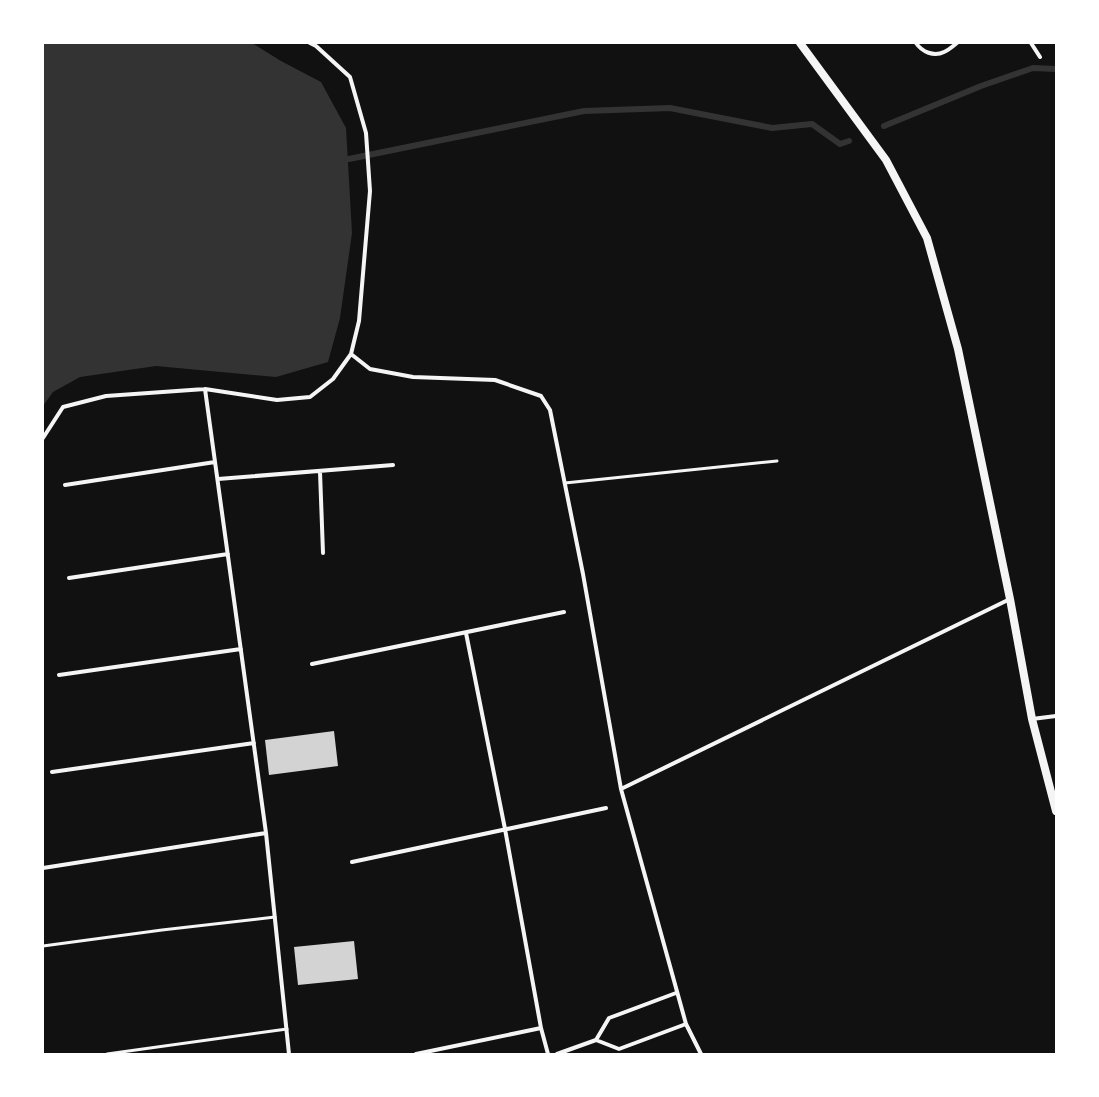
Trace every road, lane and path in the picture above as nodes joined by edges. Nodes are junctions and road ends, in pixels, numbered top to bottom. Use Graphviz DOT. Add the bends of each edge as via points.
graph roads {
  1 [pos="310,43"];
  2 [pos="800,43"];
  3 [pos="916,43"];
  4 [pos="957,43"];
  5 [pos="1031,43"];
  6 [pos="1040,57"];
  7 [pos="351,354"];
  8 [pos="205,390"];
  9 [pos="43,438"];
  10 [pos="777,461"];
  11 [pos="215,462"];
  12 [pos="393,465"];
  13 [pos="320,472"];
  14 [pos="218,479"];
  15 [pos="565,483"];
  16 [pos="65,485"];
  17 [pos="323,553"];
  18 [pos="228,554"];
  19 [pos="69,578"];
  20 [pos="1010,599"];
  21 [pos="564,612"];
  22 [pos="466,633"];
  23 [pos="241,650"];
  24 [pos="312,664"];
  25 [pos="59,675"];
  26 [pos="1056,716"];
  27 [pos="1032,719"];
  28 [pos="254,743"];
  29 [pos="52,772"];
  30 [pos="621,789"];
  31 [pos="606,808"];
  32 [pos="1056,811"];
  33 [pos="505,829"];
  34 [pos="266,833"];
  35 [pos="352,862"];
  36 [pos="43,868"];
  37 [pos="275,917"];
  38 [pos="43,946"];
  39 [pos="676,993"];
  40 [pos="686,1024"];
  41 [pos="541,1028"];
  42 [pos="287,1029"];
  43 [pos="596,1040"];
  44 [pos="107,1054"];
  45 [pos="289,1054"];
  46 [pos="416,1054"];
  47 [pos="548,1054"];
  48 [pos="557,1054"];
  49 [pos="701,1054"];
  1 -- 7 [label="street" via="350,77 366,133 370,191 359,321"];
  2 -- 20 [label="main road" via="886,160 927,238 958,349"];
  3 -- 4 [label="street" via="920,49 933,54 944,53"];
  5 -- 6 [label="street"];
  7 -- 8 [label="street" via="332,379 310,397 277,400"];
  7 -- 15 [label="street" via="370,369 413,377 495,380 541,396 550,410"];
  8 -- 9 [label="street" via="106,396 63,407"];
  8 -- 11 [label="street"];
  10 -- 15 [label="lane"];
  11 -- 14 [label="street"];
  11 -- 16 [label="street"];
  12 -- 13 [label="street"];
  13 -- 14 [label="street"];
  13 -- 17 [label="street"];
  14 -- 18 [label="street"];
  15 -- 30 [label="street"];
  18 -- 19 [label="street"];
  18 -- 23 [label="street"];
  20 -- 27 [label="main road"];
  20 -- 30 [label="street"];
  21 -- 22 [label="street"];
  22 -- 24 [label="street"];
  22 -- 33 [label="street"];
  23 -- 25 [label="street"];
  23 -- 28 [label="street"];
  26 -- 27 [label="street"];
  27 -- 32 [label="main road"];
  28 -- 29 [label="street"];
  28 -- 34 [label="street"];
  30 -- 39 [label="street"];
  31 -- 33 [label="street"];
  33 -- 35 [label="street"];
  33 -- 41 [label="street"];
  34 -- 36 [label="street"];
  34 -- 37 [label="street"];
  37 -- 38 [label="lane"];
  37 -- 42 [label="street"];
  39 -- 40 [label="street"];
  39 -- 43 [label="street" via="609,1018"];
  40 -- 43 [label="street" via="619,1049"];
  40 -- 49 [label="street"];
  41 -- 46 [label="street"];
  41 -- 47 [label="street"];
  42 -- 44 [label="lane"];
  42 -- 45 [label="street"];
  43 -- 48 [label="street"];
}
